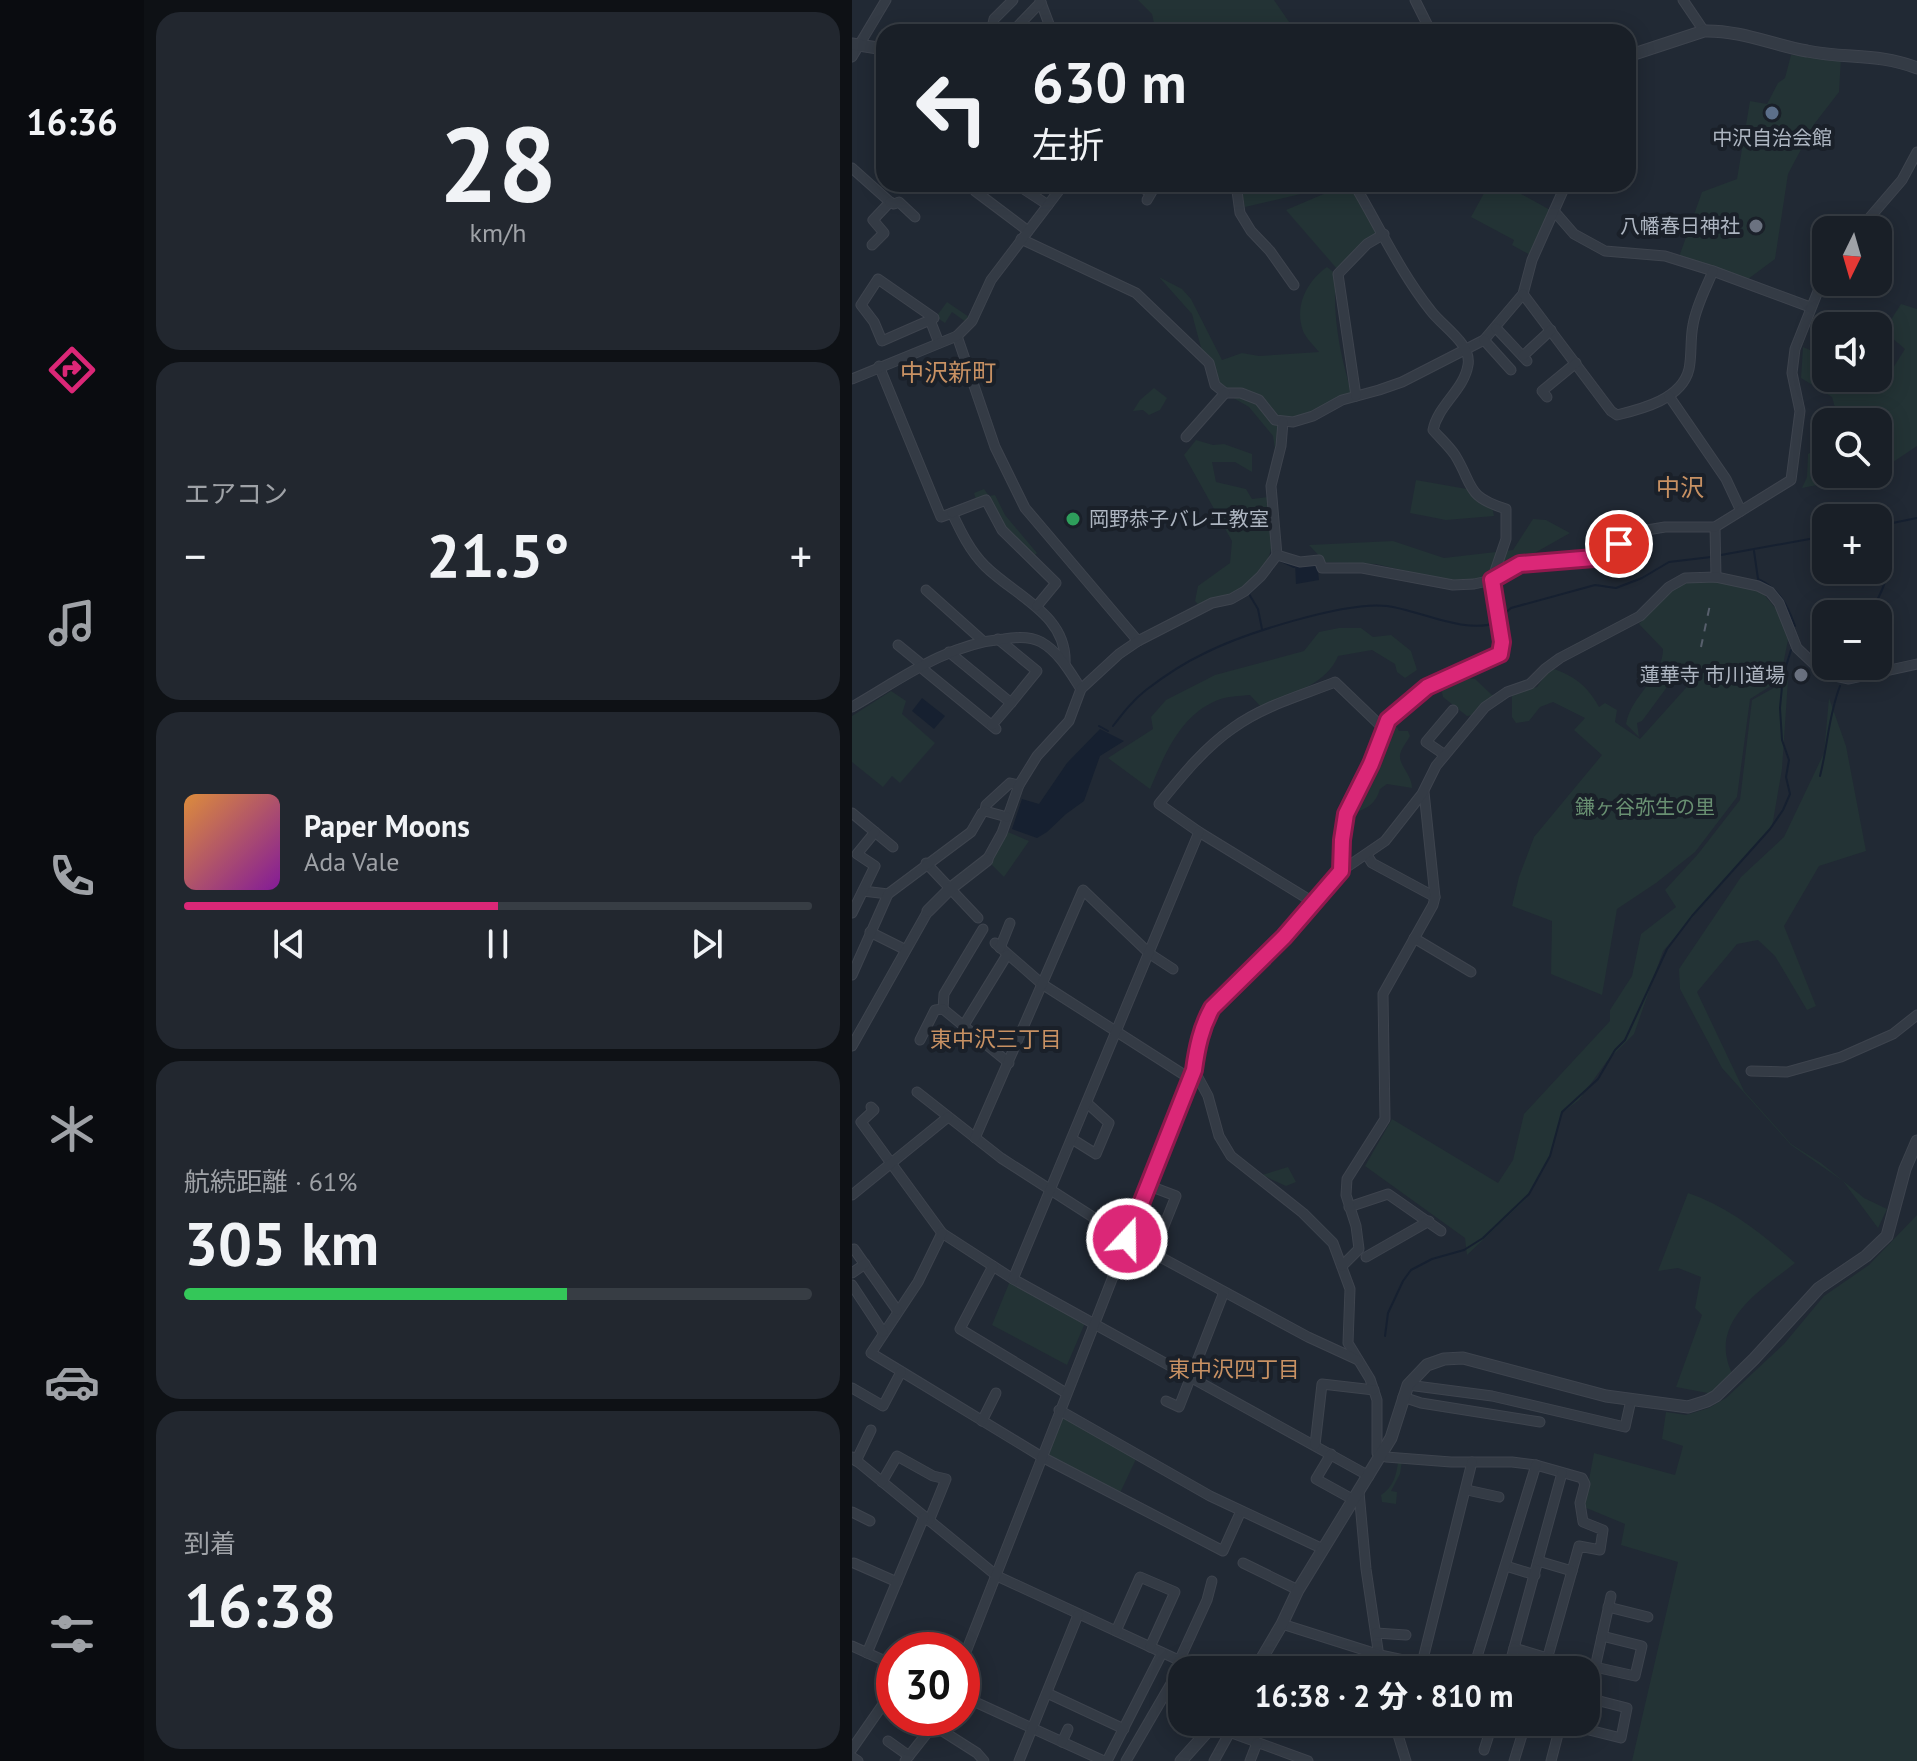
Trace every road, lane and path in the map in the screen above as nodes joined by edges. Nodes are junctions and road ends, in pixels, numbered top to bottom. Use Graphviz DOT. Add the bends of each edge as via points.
graph roads {
  1 [pos="886,0"];
  2 [pos="1013,0"];
  3 [pos="1415,0"];
  4 [pos="1040,1"];
  5 [pos="1688,1"];
  6 [pos="993,24"];
  7 [pos="1019,24"];
  8 [pos="1049,24"];
  9 [pos="1427,24"];
  10 [pos="1704,31"];
  11 [pos="855,44"];
  12 [pos="876,48"];
  13 [pos="1636,55"];
  14 [pos="852,57"];
  15 [pos="1917,68"];
  16 [pos="1917,152"];
  17 [pos="852,168"];
  18 [pos="876,189"];
  19 [pos="879,192"];
  20 [pos="976,192"];
  21 [pos="1028,192"];
  22 [pos="1057,192"];
  23 [pos="1237,192"];
  24 [pos="1359,192"];
  25 [pos="1562,192"];
  26 [pos="890,202"];
  27 [pos="1048,205"];
  28 [pos="1554,211"];
  29 [pos="1871,216"];
  30 [pos="915,217"];
  31 [pos="1384,234"];
  32 [pos="1024,235"];
  33 [pos="872,245"];
  34 [pos="1713,271"];
  35 [pos="1294,285"];
  36 [pos="1523,294"];
  37 [pos="1815,296"];
  38 [pos="1810,307"];
  39 [pos="930,320"];
  40 [pos="1496,328"];
  41 [pos="1551,330"];
  42 [pos="957,336"];
  43 [pos="1484,340"];
  44 [pos="939,343"];
  45 [pos="1467,350"];
  46 [pos="1576,363"];
  47 [pos="879,366"];
  48 [pos="1511,370"];
  49 [pos="852,379"];
  50 [pos="1225,393"];
  51 [pos="1356,396"];
  52 [pos="1669,396"];
  53 [pos="1547,397"];
  54 [pos="1283,422"];
  55 [pos="1186,437"];
  56 [pos="1741,511"];
  57 [pos="952,513"];
  58 [pos="1715,527"];
  59 [pos="1277,555"];
  60 [pos="1716,577"];
  61 [pos="1492,580"];
  62 [pos="930,590"];
  63 [pos="1037,606"];
  64 [pos="998,639"];
  65 [pos="983,641"];
  66 [pos="1138,641"];
  67 [pos="898,645"];
  68 [pos="949,652"];
  69 [pos="1065,664"];
  70 [pos="1917,664"];
  71 [pos="921,666"];
  72 [pos="1081,689"];
  73 [pos="1011,703"];
  74 [pos="852,707"];
  75 [pos="1453,710"];
  76 [pos="1383,728"];
  77 [pos="1445,755"];
  78 [pos="1019,785"];
  79 [pos="1424,791"];
  80 [pos="985,811"];
  81 [pos="852,813"];
  82 [pos="1007,817"];
  83 [pos="875,832"];
  84 [pos="1199,832"];
  85 [pos="893,847"];
  86 [pos="1367,855"];
  87 [pos="855,856"];
  88 [pos="987,860"];
  89 [pos="926,863"];
  90 [pos="1341,871"];
  91 [pos="951,888"];
  92 [pos="863,891"];
  93 [pos="888,894"];
  94 [pos="1435,897"];
  95 [pos="1313,902"];
  96 [pos="928,911"];
  97 [pos="852,913"];
  98 [pos="978,918"];
  99 [pos="1010,923"];
  100 [pos="983,929"];
  101 [pos="870,932"];
  102 [pos="1414,938"];
  103 [pos="904,949"];
  104 [pos="1001,949"];
  105 [pos="1150,954"];
  106 [pos="1173,969"];
  107 [pos="1471,972"];
  108 [pos="852,975"];
  109 [pos="1042,984"];
  110 [pos="943,1009"];
  111 [pos="1917,1015"];
  112 [pos="964,1025"];
  113 [pos="1117,1032"];
  114 [pos="920,1040"];
  115 [pos="852,1046"];
  116 [pos="1009,1063"];
  117 [pos="1751,1071"];
  118 [pos="1191,1074"];
  119 [pos="917,1092"];
  120 [pos="1087,1103"];
  121 [pos="871,1107"];
  122 [pos="948,1117"];
  123 [pos="975,1138"];
  124 [pos="1072,1139"];
  125 [pos="1917,1141"];
  126 [pos="892,1164"];
  127 [pos="1147,1185"];
  128 [pos="1050,1190"];
  129 [pos="852,1195"];
  130 [pos="1349,1207"];
  131 [pos="1429,1221"];
  132 [pos="1441,1231"];
  133 [pos="942,1233"];
  134 [pos="1127,1239"];
  135 [pos="854,1249"];
  136 [pos="1153,1253"];
  137 [pos="1362,1253"];
  138 [pos="865,1264"];
  139 [pos="993,1266"];
  140 [pos="1342,1266"];
  141 [pos="1375,1266"];
  142 [pos="852,1273"];
  143 [pos="1013,1279"];
  144 [pos="852,1285"];
  145 [pos="1224,1292"];
  146 [pos="897,1310"];
  147 [pos="1094,1323"];
  148 [pos="883,1332"];
  149 [pos="1358,1360"];
  150 [pos="901,1372"];
  151 [pos="1190,1376"];
  152 [pos="1408,1385"];
  153 [pos="852,1388"];
  154 [pos="1374,1390"];
  155 [pos="996,1393"];
  156 [pos="1066,1393"];
  157 [pos="1403,1397"];
  158 [pos="1631,1400"];
  159 [pos="1166,1401"];
  160 [pos="1059,1410"];
  161 [pos="982,1421"];
  162 [pos="1540,1422"];
  163 [pos="871,1430"];
  164 [pos="1315,1445"];
  165 [pos="1331,1454"];
  166 [pos="1380,1455"];
  167 [pos="1042,1457"];
  168 [pos="854,1459"];
  169 [pos="1472,1462"];
  170 [pos="1536,1465"];
  171 [pos="1562,1473"];
  172 [pos="1369,1476"];
  173 [pos="882,1482"];
  174 [pos="1467,1490"];
  175 [pos="1357,1496"];
  176 [pos="1499,1497"];
  177 [pos="1241,1511"];
  178 [pos="852,1512"];
  179 [pos="926,1519"];
  180 [pos="870,1521"];
  181 [pos="1323,1549"];
  182 [pos="1538,1561"];
  183 [pos="854,1563"];
  184 [pos="1243,1563"];
  185 [pos="1506,1566"];
  186 [pos="1572,1571"];
  187 [pos="1535,1575"];
  188 [pos="997,1576"];
  189 [pos="1212,1581"];
  190 [pos="897,1582"];
  191 [pos="1298,1590"];
  192 [pos="1611,1596"];
  193 [pos="1608,1607"];
  194 [pos="1078,1615"];
  195 [pos="1648,1617"];
  196 [pos="1282,1624"];
  197 [pos="1116,1631"];
  198 [pos="974,1632"];
  199 [pos="1376,1633"];
  200 [pos="1406,1635"];
  201 [pos="1602,1636"];
  202 [pos="852,1646"];
  203 [pos="1150,1647"];
  204 [pos="1514,1648"];
  205 [pos="867,1653"];
  206 [pos="1162,1653"];
  207 [pos="1377,1654"];
  208 [pos="1168,1656"];
  209 [pos="1184,1656"];
  210 [pos="1263,1656"];
  211 [pos="1387,1656"];
  212 [pos="1424,1656"];
  213 [pos="1477,1656"];
  214 [pos="1512,1656"];
  215 [pos="1541,1656"];
  216 [pos="1548,1656"];
  217 [pos="1597,1656"];
  218 [pos="876,1657"];
  219 [pos="1600,1668"];
  220 [pos="1168,1685"];
  221 [pos="1047,1693"];
  222 [pos="980,1704"];
  223 [pos="1600,1705"];
  224 [pos="876,1714"];
  225 [pos="1034,1729"];
  226 [pos="1068,1729"];
  227 [pos="1124,1729"];
  228 [pos="1600,1732"];
  229 [pos="925,1736"];
  230 [pos="956,1736"];
  231 [pos="1204,1736"];
  232 [pos="1228,1736"];
  233 [pos="1240,1736"];
  234 [pos="1398,1736"];
  235 [pos="1488,1736"];
  236 [pos="1522,1736"];
  237 [pos="1558,1736"];
  238 [pos="888,1741"];
  239 [pos="1062,1742"];
  240 [pos="1257,1743"];
  241 [pos="852,1749"];
  242 [pos="1484,1750"];
  243 [pos="852,1757"];
  244 [pos="907,1758"];
  245 [pos="1296,1759"];
  246 [pos="858,1761"];
  247 [pos="984,1761"];
  248 [pos="1019,1761"];
  249 [pos="1106,1761"];
  250 [pos="1126,1761"];
  251 [pos="1181,1761"];
  252 [pos="1214,1761"];
  253 [pos="1250,1761"];
  254 [pos="1308,1761"];
  255 [pos="1406,1761"];
  256 [pos="1514,1761"];
  257 [pos="1551,1761"];
  1 -- 11 [label="street"];
  2 -- 6 [label="street"];
  3 -- 9 [label="street"];
  4 -- 7 [label="street"];
  4 -- 8 [label="street"];
  5 -- 10 [label="street"];
  10 -- 13 [label="street"];
  10 -- 15 [label="street" via="1738,33 1816,53 1882,57"];
  11 -- 12 [label="street"];
  11 -- 14 [label="street"];
  16 -- 29 [label="street" via="1902,180"];
  17 -- 18 [label="street"];
  19 -- 26 [label="street"];
  20 -- 32 [label="street"];
  21 -- 27 [label="street"];
  22 -- 27 [label="street"];
  23 -- 35 [label="street" via="1240,213"];
  24 -- 31 [label="street"];
  25 -- 28 [label="street"];
  26 -- 30 [label="street" via="899,202"];
  26 -- 33 [label="street" via="873,220 885,234"];
  27 -- 32 [label="street"];
  28 -- 34 [label="street" via="1574,234 1605,251 1665,256"];
  28 -- 36 [label="street"];
  31 -- 45 [label="street" via="1431,312"];
  31 -- 51 [label="street" via="1338,274"];
  32 -- 42 [label="street" via="991,280 972,321"];
  32 -- 50 [label="street" via="1136,293 1209,363 1215,385"];
  34 -- 38 [label="street"];
  34 -- 52 [label="street" via="1692,327 1686,377"];
  36 -- 40 [label="street"];
  36 -- 41 [label="street"];
  37 -- 38 [label="street"];
  38 -- 56 [label="street" via="1792,373 1800,411 1791,480"];
  39 -- 39 [label="street" via="882,341 861,305 878,279 934,318"];
  39 -- 44 [label="street"];
  40 -- 41 [label="street" via="1525,359"];
  40 -- 43 [label="street"];
  41 -- 46 [label="street"];
  42 -- 44 [label="street"];
  42 -- 66 [label="street" via="995,447 1025,508"];
  43 -- 45 [label="street"];
  43 -- 48 [label="street"];
  44 -- 47 [label="street"];
  45 -- 51 [label="street" via="1402,382"];
  45 -- 61 [label="street" via="1463,378 1433,430 1455,455 1480,499 1506,509 1506,539"];
  46 -- 52 [label="street" via="1617,415"];
  46 -- 53 [label="street" via="1542,391"];
  47 -- 49 [label="street"];
  47 -- 57 [label="street" via="941,517"];
  50 -- 54 [label="street" via="1259,400"];
  50 -- 55 [label="street"];
  51 -- 54 [label="street" via="1313,416"];
  52 -- 56 [label="street" via="1726,479"];
  54 -- 59 [label="street" via="1271,486"];
  56 -- 58 [label="street"];
  57 -- 63 [label="street" via="987,568"];
  57 -- 63 [label="street" via="986,500 1002,530 1056,583"];
  58 -- 60 [label="street"];
  58 -- 61 [label="street" via="1647,530 1594,558 1520,564"];
  59 -- 61 [label="street" via="1300,562 1319,560 1322,568 1362,568 1453,585"];
  59 -- 66 [label="street" via="1245,591"];
  60 -- 70 [label="street" via="1770,592 1797,648 1840,678"];
  60 -- 77 [label="street" via="1685,578 1640,616 1560,658 1530,684 1507,692 1485,707"];
  61 -- 76 [label="street" via="1500,654 1427,687 1394,712"];
  62 -- 65 [label="street"];
  63 -- 69 [label="street" via="1059,633"];
  64 -- 65 [label="street"];
  64 -- 69 [label="street" via="1037,640"];
  64 -- 73 [label="street" via="1037,671"];
  65 -- 68 [label="street"];
  66 -- 72 [label="street"];
  67 -- 71 [label="street"];
  68 -- 71 [label="street"];
  68 -- 73 [label="street"];
  69 -- 72 [label="street"];
  71 -- 73 [label="street" via="994,727"];
  71 -- 74 [label="street"];
  72 -- 78 [label="street" via="1069,721"];
  75 -- 77 [label="street" via="1426,742"];
  76 -- 84 [label="street" via="1335,682 1255,714 1214,742 1159,804"];
  76 -- 90 [label="street" via="1346,814"];
  77 -- 79 [label="street"];
  78 -- 80 [label="street" via="1010,783"];
  78 -- 82 [label="street"];
  79 -- 86 [label="street" via="1385,841"];
  79 -- 94 [label="street"];
  80 -- 82 [label="street"];
  80 -- 89 [label="street" via="971,832"];
  81 -- 83 [label="street"];
  82 -- 88 [label="street"];
  83 -- 85 [label="street"];
  83 -- 87 [label="street"];
  84 -- 95 [label="street"];
  84 -- 105 [label="street"];
  86 -- 90 [label="street"];
  86 -- 94 [label="street" via="1372,863"];
  87 -- 92 [label="street" via="875,866"];
  88 -- 91 [label="street"];
  89 -- 91 [label="street"];
  89 -- 93 [label="street"];
  90 -- 95 [label="street"];
  91 -- 96 [label="street"];
  91 -- 98 [label="street"];
  92 -- 93 [label="street"];
  92 -- 97 [label="street"];
  93 -- 101 [label="street"];
  94 -- 102 [label="street"];
  95 -- 118 [label="street" via="1212,1008"];
  96 -- 103 [label="street"];
  99 -- 104 [label="street"];
  100 -- 110 [label="street" via="944,994"];
  101 -- 103 [label="street"];
  101 -- 108 [label="street"];
  102 -- 107 [label="street"];
  102 -- 130 [label="street" via="1383,994 1385,1119 1347,1179"];
  103 -- 115 [label="street"];
  104 -- 109 [label="street"];
  104 -- 112 [label="street"];
  105 -- 106 [label="street"];
  105 -- 109 [label="street" via="1083,890"];
  105 -- 113 [label="street"];
  109 -- 113 [label="street"];
  109 -- 116 [label="street"];
  110 -- 112 [label="street"];
  110 -- 114 [label="street" via="935,1010"];
  111 -- 117 [label="street" via="1893,1034 1841,1057 1787,1072"];
  112 -- 116 [label="street"];
  113 -- 118 [label="street"];
  113 -- 120 [label="street"];
  116 -- 123 [label="street"];
  118 -- 127 [label="street"];
  118 -- 140 [label="street" via="1208,1096 1224,1147 1324,1232"];
  119 -- 122 [label="street"];
  120 -- 124 [label="street"];
  120 -- 124 [label="street" via="1109,1123 1096,1154"];
  121 -- 126 [label="street" via="874,1110 861,1122"];
  122 -- 123 [label="street"];
  122 -- 126 [label="street"];
  123 -- 128 [label="street"];
  124 -- 128 [label="street"];
  125 -- 158 [label="street" via="1887,1236 1819,1288 1716,1396 1688,1407"];
  126 -- 129 [label="street"];
  126 -- 133 [label="street"];
  127 -- 134 [label="street"];
  127 -- 136 [label="street" via="1176,1196"];
  128 -- 134 [label="street"];
  128 -- 143 [label="street"];
  130 -- 131 [label="street" via="1388,1194"];
  130 -- 137 [label="street"];
  131 -- 132 [label="street"];
  131 -- 137 [label="street"];
  133 -- 139 [label="street"];
  133 -- 146 [label="street" via="918,1282"];
  134 -- 136 [label="street"];
  134 -- 147 [label="street"];
  135 -- 138 [label="street"];
  136 -- 145 [label="street"];
  137 -- 140 [label="street"];
  137 -- 141 [label="street"];
  138 -- 142 [label="street"];
  138 -- 146 [label="street"];
  139 -- 143 [label="street"];
  139 -- 156 [label="street" via="960,1329"];
  140 -- 149 [label="street" via="1350,1289 1348,1343"];
  143 -- 147 [label="street"];
  144 -- 148 [label="street"];
  145 -- 149 [label="street"];
  145 -- 151 [label="street"];
  146 -- 148 [label="street"];
  147 -- 151 [label="street"];
  147 -- 156 [label="street"];
  148 -- 150 [label="street" via="871,1353"];
  149 -- 154 [label="street"];
  150 -- 153 [label="street" via="883,1406"];
  150 -- 161 [label="street"];
  151 -- 159 [label="street" via="1179,1407"];
  151 -- 164 [label="street"];
  152 -- 157 [label="street"];
  152 -- 158 [label="street" via="1427,1365 1463,1358"];
  152 -- 158 [label="street" via="1492,1396 1625,1427"];
  154 -- 164 [label="street" via="1322,1384"];
  154 -- 166 [label="street"];
  155 -- 161 [label="street"];
  156 -- 160 [label="street"];
  157 -- 162 [label="street"];
  157 -- 166 [label="street"];
  160 -- 167 [label="street"];
  160 -- 177 [label="street"];
  161 -- 167 [label="street"];
  163 -- 168 [label="street"];
  164 -- 165 [label="street"];
  165 -- 172 [label="street"];
  165 -- 175 [label="street" via="1316,1479"];
  166 -- 169 [label="street"];
  166 -- 172 [label="street"];
  167 -- 177 [label="street" via="1223,1551"];
  167 -- 188 [label="street"];
  168 -- 173 [label="street"];
  169 -- 170 [label="street"];
  169 -- 174 [label="street"];
  170 -- 171 [label="street"];
  170 -- 185 [label="street"];
  171 -- 182 [label="street"];
  171 -- 186 [label="street" via="1582,1478 1583,1522 1603,1530 1600,1550 1579,1546"];
  172 -- 175 [label="street"];
  173 -- 179 [label="street"];
  173 -- 179 [label="street" via="897,1456 946,1479"];
  174 -- 176 [label="street"];
  174 -- 212 [label="street"];
  175 -- 181 [label="street"];
  175 -- 199 [label="street"];
  177 -- 181 [label="street"];
  178 -- 180 [label="street"];
  179 -- 188 [label="street"];
  179 -- 190 [label="street"];
  181 -- 191 [label="street"];
  182 -- 186 [label="street"];
  182 -- 187 [label="street"];
  183 -- 190 [label="street"];
  184 -- 191 [label="street"];
  185 -- 187 [label="street"];
  185 -- 213 [label="street"];
  186 -- 216 [label="street"];
  187 -- 204 [label="street"];
  188 -- 194 [label="street"];
  188 -- 198 [label="street"];
  189 -- 209 [label="street"];
  190 -- 205 [label="street"];
  191 -- 196 [label="street"];
  192 -- 193 [label="street"];
  193 -- 195 [label="street"];
  193 -- 201 [label="street"];
  194 -- 197 [label="street"];
  194 -- 221 [label="street"];
  196 -- 207 [label="street"];
  196 -- 210 [label="street"];
  197 -- 203 [label="street"];
  197 -- 203 [label="street" via="1140,1577 1175,1592"];
  199 -- 200 [label="street"];
  199 -- 207 [label="street"];
  201 -- 217 [label="street"];
  201 -- 219 [label="street" via="1642,1646 1635,1676"];
  202 -- 205 [label="street"];
  203 -- 206 [label="street"];
  204 -- 214 [label="street"];
  204 -- 215 [label="street"];
  205 -- 218 [label="street"];
  206 -- 208 [label="street"];
  206 -- 227 [label="street"];
  207 -- 211 [label="street"];
  220 -- 250 [label="street"];
  221 -- 225 [label="street"];
  221 -- 227 [label="street"];
  222 -- 225 [label="street"];
  223 -- 228 [label="street" via="1627,1708 1621,1738"];
  224 -- 241 [label="street"];
  225 -- 239 [label="street"];
  225 -- 248 [label="street"];
  226 -- 239 [label="street"];
  227 -- 249 [label="street"];
  229 -- 244 [label="street"];
  230 -- 247 [label="street"];
  231 -- 251 [label="street"];
  232 -- 252 [label="street"];
  233 -- 240 [label="street"];
  234 -- 255 [label="street"];
  235 -- 242 [label="street"];
  236 -- 256 [label="street"];
  237 -- 257 [label="street"];
  238 -- 244 [label="street"];
  239 -- 249 [label="street"];
  240 -- 245 [label="street"];
  240 -- 253 [label="street"];
  243 -- 246 [label="street"];
  245 -- 254 [label="street"];
}
